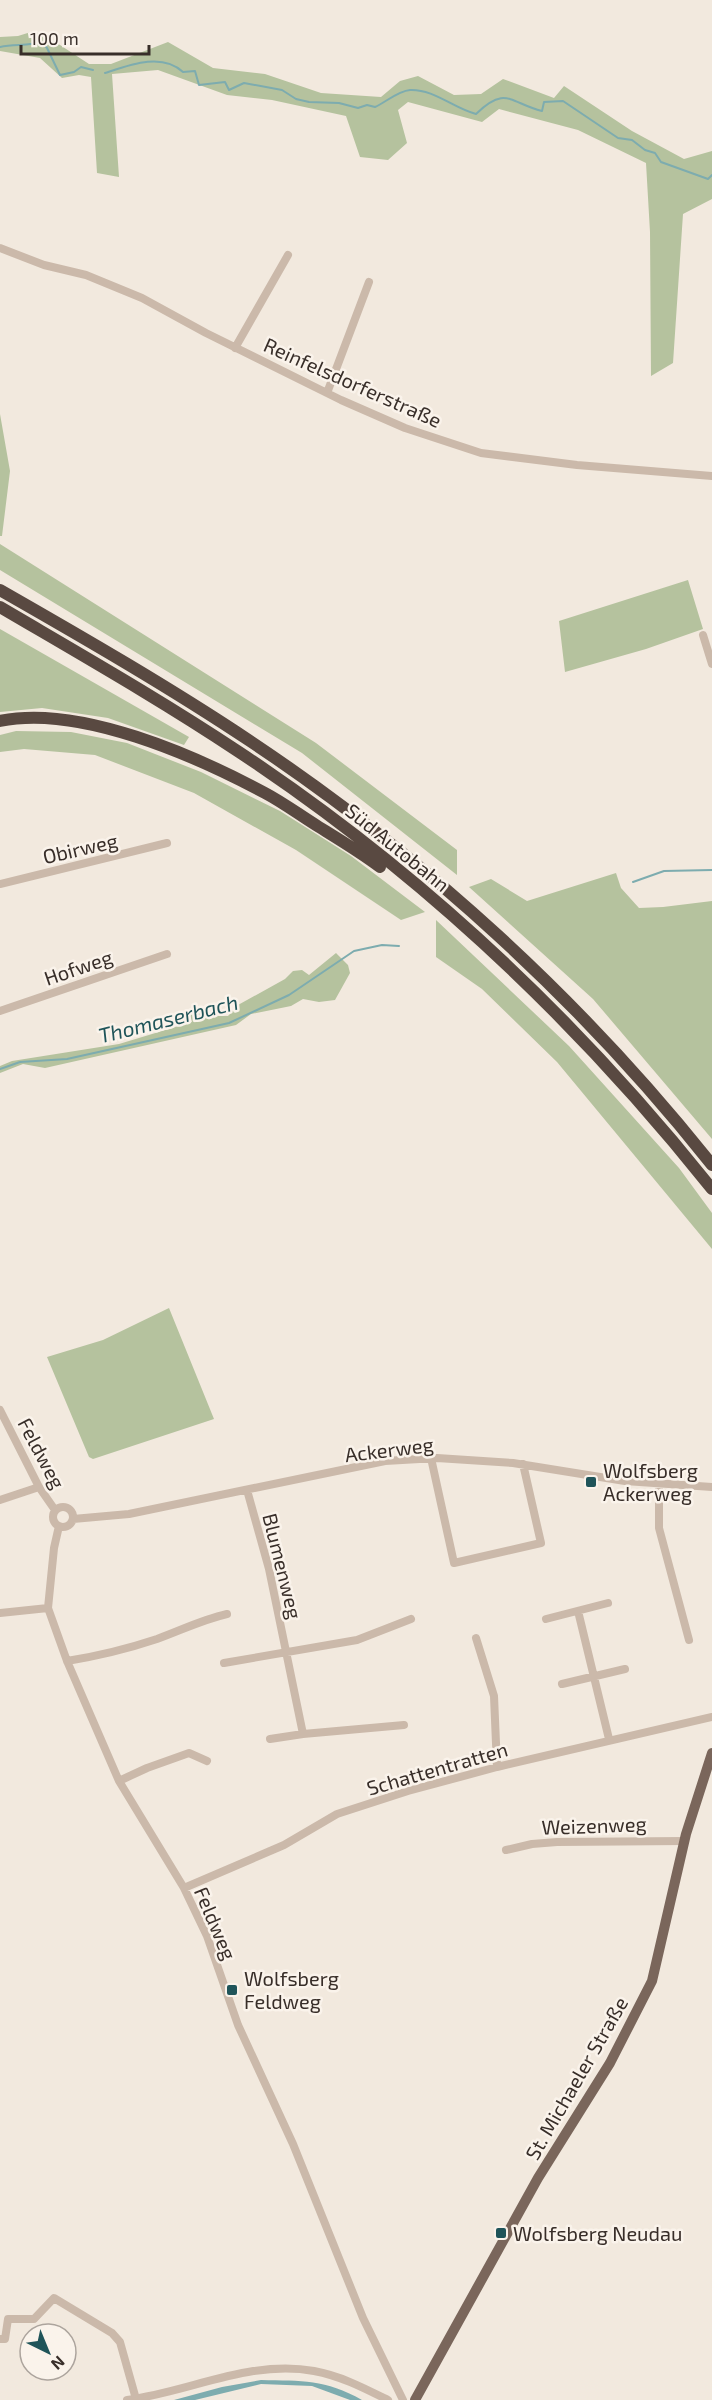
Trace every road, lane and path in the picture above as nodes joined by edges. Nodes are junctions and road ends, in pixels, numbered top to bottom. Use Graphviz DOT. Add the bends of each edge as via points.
graph roads {
  1 [pos="0,248"];
  2 [pos="288,255"];
  3 [pos="369,282"];
  4 [pos="235,348"];
  5 [pos="327,393"];
  6 [pos="712,476"];
  7 [pos="0,590"];
  8 [pos="0,607"];
  9 [pos="703,636"];
  10 [pos="712,664"];
  11 [pos="0,721"];
  12 [pos="167,843"];
  13 [pos="412,882"];
  14 [pos="0,884"];
  15 [pos="167,954"];
  16 [pos="0,1011"];
  17 [pos="712,1165"];
  18 [pos="712,1189"];
  19 [pos="0,1410"];
  20 [pos="431,1458"];
  21 [pos="523,1464"];
  22 [pos="659,1483"];
  23 [pos="39,1487"];
  24 [pos="712,1487"];
  25 [pos="247,1490"];
  26 [pos="0,1500"];
  27 [pos="55,1510"];
  28 [pos="73,1519"];
  29 [pos="59,1526"];
  30 [pos="608,1603"];
  31 [pos="48,1608"];
  32 [pos="578,1611"];
  33 [pos="0,1613"];
  34 [pos="227,1614"];
  35 [pos="411,1619"];
  36 [pos="546,1619"];
  37 [pos="476,1638"];
  38 [pos="689,1640"];
  39 [pos="286,1651"];
  40 [pos="67,1661"];
  41 [pos="224,1663"];
  42 [pos="626,1669"];
  43 [pos="594,1676"];
  44 [pos="562,1684"];
  45 [pos="712,1717"];
  46 [pos="404,1725"];
  47 [pos="303,1734"];
  48 [pos="270,1739"];
  49 [pos="609,1739"];
  50 [pos="712,1753"];
  51 [pos="207,1761"];
  52 [pos="496,1767"];
  53 [pos="119,1781"];
  54 [pos="684,1841"];
  55 [pos="506,1850"];
  56 [pos="184,1888"];
  57 [pos="0,2339"];
  58 [pos="132,2399"];
  59 [pos="388,2400"];
  60 [pos="403,2400"];
  61 [pos="415,2400"];
  1 -- 4 [label="street, Reinfelsdorferstraße" via="124,290"];
  2 -- 4 [label="street"];
  3 -- 5 [label="street"];
  4 -- 5 [label="street, Reinfelsdorferstraße"];
  5 -- 6 [label="street, Reinfelsdorferstraße" via="405,428 481,453"];
  7 -- 17 [label="highway, Süd Autobahn" via="250,741 399,850 546,981 605,1041"];
  8 -- 13 [label="highway, Süd Autobahn" via="239,752 320,809"];
  9 -- 10 [label="street"];
  11 -- 13 [label="highway" via="53,719 98,727 206,764 266,793 384,870"];
  12 -- 14 [label="street, Obirweg"];
  13 -- 18 [label="highway, Süd Autobahn" via="492,951 594,1052"];
  15 -- 16 [label="street, Hofweg"];
  19 -- 23 [label="street, Feldweg"];
  20 -- 21 [label="street, Ackerweg"];
  20 -- 21 [label="street" via="454,1563 541,1543"];
  20 -- 25 [label="street, Ackerweg" via="385,1461"];
  21 -- 22 [label="street, Ackerweg"];
  22 -- 24 [label="street, Ackerweg"];
  22 -- 38 [label="street" via="659,1528"];
  23 -- 26 [label="street"];
  23 -- 27 [label="street, Feldweg"];
  25 -- 28 [label="street, Ackerweg" via="129,1514"];
  25 -- 39 [label="street, Blumenweg"];
  27 -- 28 [label="street" via="67,1507"];
  27 -- 29 [label="street" via="53,1520"];
  28 -- 29 [label="street" via="68,1526"];
  29 -- 31 [label="street, Feldweg"];
  30 -- 32 [label="street"];
  31 -- 33 [label="street"];
  31 -- 40 [label="street, Feldweg"];
  32 -- 36 [label="street"];
  32 -- 43 [label="street"];
  34 -- 40 [label="street" via="114,1653"];
  35 -- 39 [label="street, Blumenweg" via="357,1640"];
  37 -- 52 [label="street" via="494,1696"];
  39 -- 41 [label="street, Blumenweg"];
  39 -- 47 [label="street, Blumenweg"];
  40 -- 53 [label="street, Feldweg"];
  42 -- 43 [label="street"];
  43 -- 44 [label="street"];
  43 -- 49 [label="street"];
  45 -- 49 [label="street, Schattentratten"];
  46 -- 47 [label="street"];
  47 -- 48 [label="street"];
  49 -- 52 [label="street, Schattentratten"];
  50 -- 54 [label="main road, St. Michaeler Straße"];
  51 -- 53 [label="street" via="189,1753"];
  52 -- 56 [label="street, Schattentratten" via="338,1814 284,1845"];
  53 -- 56 [label="street, Feldweg"];
  54 -- 55 [label="street, Weizenweg" via="557,1842"];
  54 -- 61 [label="main road, St. Michaeler Straße" via="652,1981 610,2063 538,2178"];
  56 -- 60 [label="street, Feldweg" via="207,1936 245,2043 293,2144 363,2318"];
  57 -- 58 [label="street" via="5,2339 8,2319 34,2319 54,2298 112,2333 120,2342"];
  58 -- 59 [label="street" via="267,2368 314,2370"];
}
